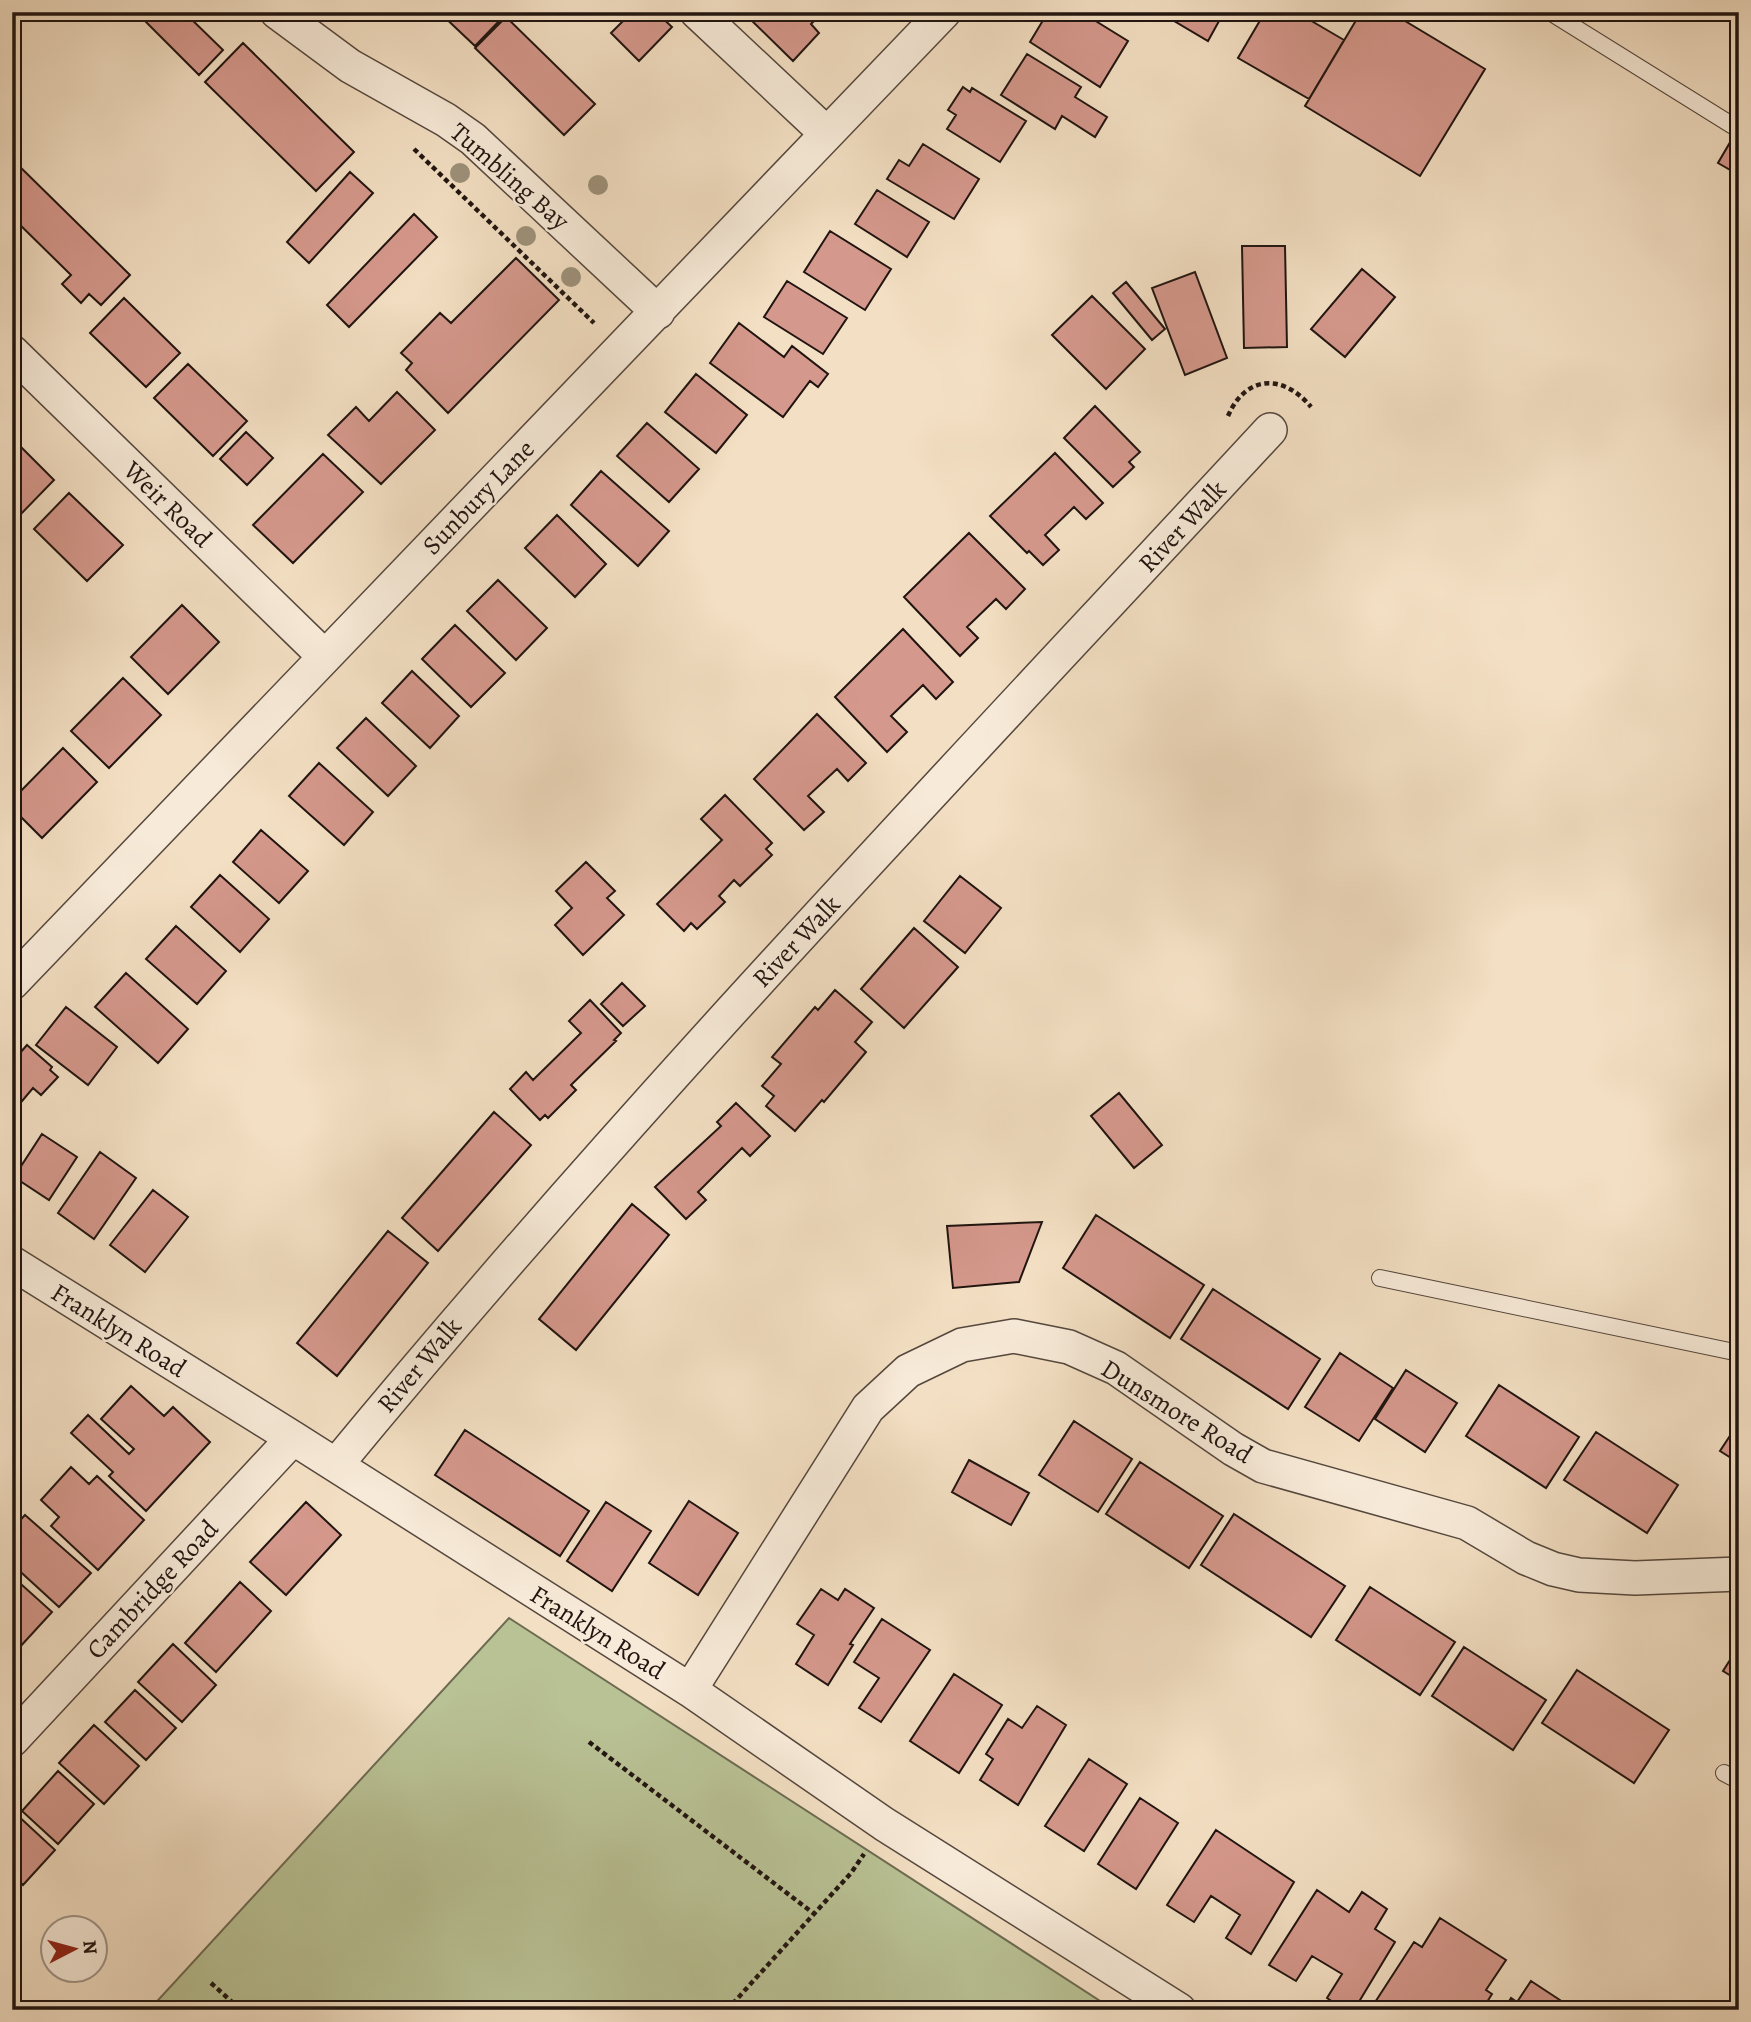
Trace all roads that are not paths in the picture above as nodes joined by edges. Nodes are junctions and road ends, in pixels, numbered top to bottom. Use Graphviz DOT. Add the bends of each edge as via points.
graph roads {
  1 [pos="277,12"];
  2 [pos="697,12"];
  3 [pos="944,12"];
  4 [pos="1550,12"];
  5 [pos="1738,129"];
  6 [pos="827,134"];
  7 [pos="658,312"];
  8 [pos="12,352"];
  9 [pos="1270,430"];
  10 [pos="324,656"];
  11 [pos="12,983"];
  12 [pos="12,1263"];
  13 [pos="1380,1278"];
  14 [pos="1739,1353"];
  15 [pos="293,1438"];
  16 [pos="335,1465"];
  17 [pos="1739,1574"];
  18 [pos="690,1690"];
  19 [pos="12,1740"];
  20 [pos="1724,1773"];
  21 [pos="1739,1781"];
  22 [pos="1179,2010"];
  1 -- 7 [label="street, Tumbling Bay" via="350,65 473,139"];
  2 -- 6 [label="street"];
  3 -- 6 [label="street, Sunbury Lane"];
  4 -- 5 [label="lane"];
  6 -- 7 [label="street, Sunbury Lane"];
  7 -- 10 [label="street, Sunbury Lane"];
  8 -- 10 [label="street, Weir Road"];
  9 -- 16 [label="street, River Walk" via="635,1118 448,1328"];
  10 -- 11 [label="street, Sunbury Lane"];
  12 -- 15 [label="street, Franklyn Road"];
  13 -- 14 [label="lane"];
  15 -- 16 [label="street, Franklyn Road"];
  15 -- 19 [label="street, Cambridge Road"];
  16 -- 18 [label="street, Franklyn Road"];
  17 -- 18 [label="street, Dunsmore Road" via="1635,1578 1553,1569 1467,1523 1263,1466 1116,1368 1069,1347 1014,1336 962,1345 908,1371 868,1408"];
  18 -- 22 [label="street, Franklyn Road" via="884,1824"];
  20 -- 21 [label="lane"];
}
